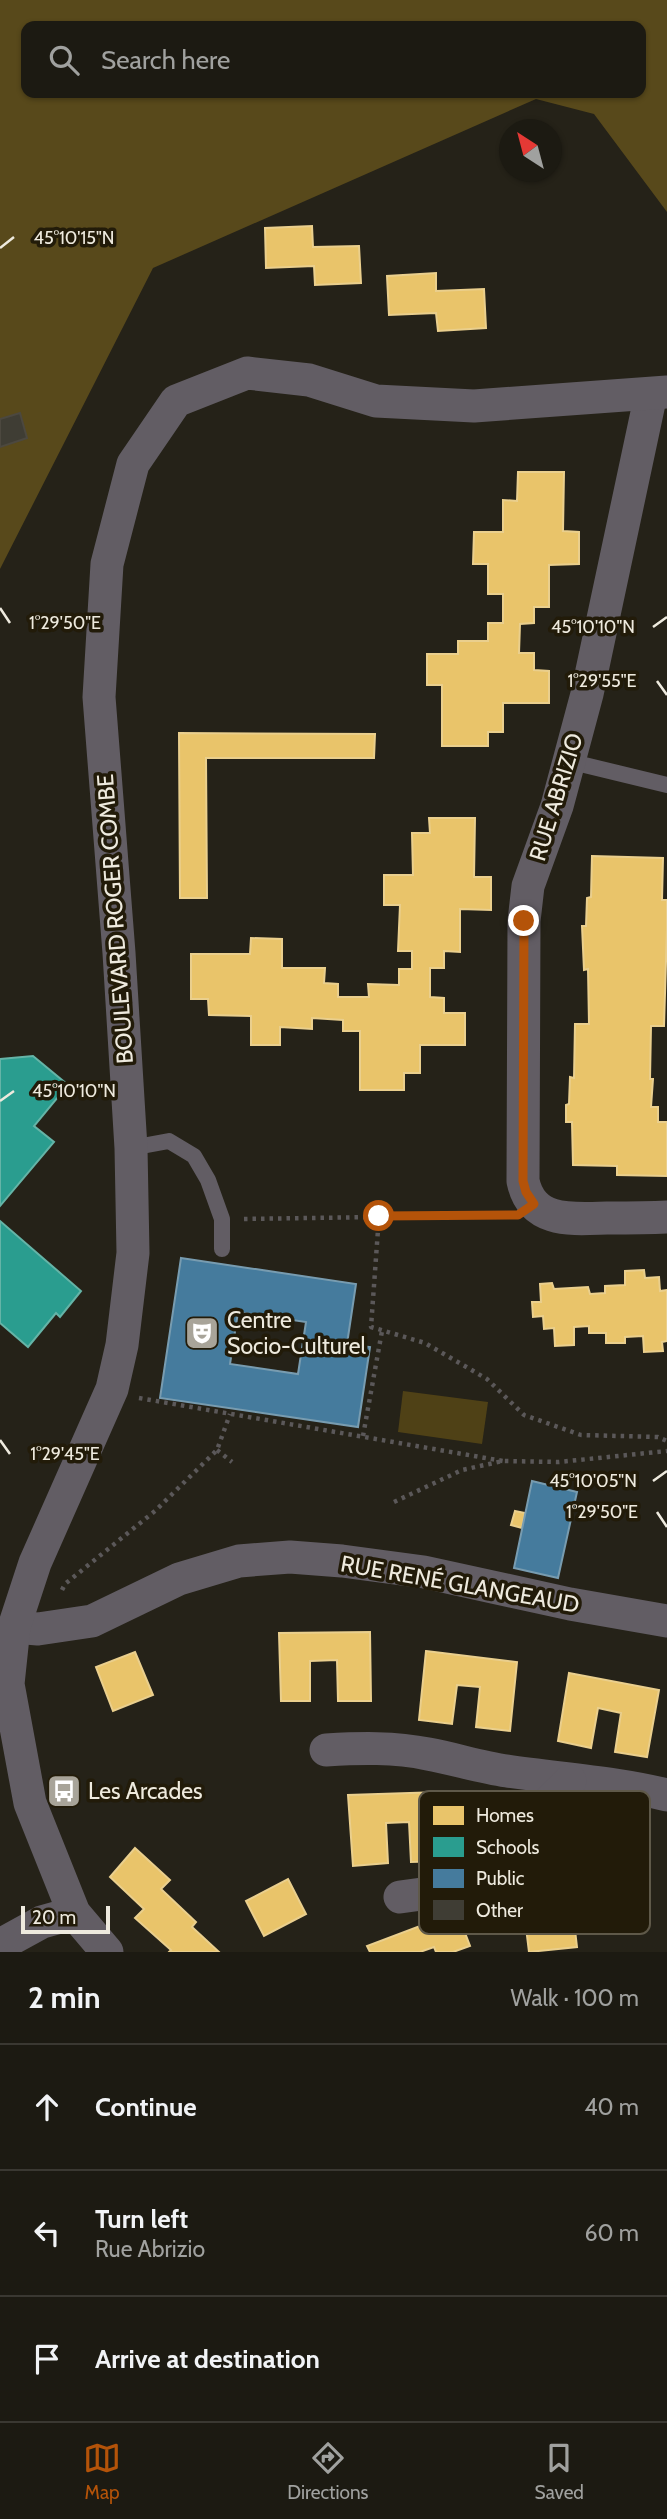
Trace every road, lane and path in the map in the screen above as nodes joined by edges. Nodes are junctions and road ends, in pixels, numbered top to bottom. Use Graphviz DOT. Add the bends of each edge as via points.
graph roads {
  1 [pos="659,393"];
  2 [pos="568,761"];
  3 [pos="667,785"];
  4 [pos="131,1148"];
  5 [pos="534,1204"];
  6 [pos="379,1216"];
  7 [pos="667,1217"];
  8 [pos="222,1219"];
  9 [pos="222,1249"];
  10 [pos="382,1331"];
  11 [pos="112,1389"];
  12 [pos="230,1414"];
  13 [pos="363,1436"];
  14 [pos="667,1441"];
  15 [pos="217,1450"];
  16 [pos="667,1451"];
  17 [pos="503,1461"];
  18 [pos="232,1462"];
  19 [pos="394,1502"];
  20 [pos="667,1622"];
  21 [pos="26,1628"];
  22 [pos="326,1750"];
  23 [pos="570,1781"];
  24 [pos="560,1791"];
  25 [pos="649,1791"];
  26 [pos="419,1894"];
  27 [pos="400,1897"];
  28 [pos="74,1913"];
  29 [pos="0,1945"];
  30 [pos="107,1952"];
  1 -- 2 [label="street, RUE ABRIZIO"];
  1 -- 4 [label="street, BOULEVARD ROGER COMBE" via="474,406 376,401 309,380 247,373 176,401 133,464 107,564 99,697"];
  2 -- 3 [label="lane"];
  2 -- 5 [label="street, RUE ABRIZIO" via="558,806 528,886 524,921 523,1181"];
  4 -- 8 [label="lane" via="169,1141 194,1156"];
  4 -- 11 [label="street, BOULEVARD ROGER COMBE" via="133,1253"];
  5 -- 6 [label="path" via="518,1215"];
  5 -- 7 [label="street" via="562,1219"];
  6 -- 8 [label="path"];
  6 -- 10 [label="path" via="371,1327"];
  8 -- 9 [label="lane"];
  10 -- 13 [label="path"];
  10 -- 14 [label="path" via="425,1343 487,1379 524,1415 581,1435"];
  11 -- 12 [label="path" via="142,1399"];
  11 -- 21 [label="street, BOULEVARD ROGER COMBE" via="35,1563"];
  12 -- 13 [label="path"];
  12 -- 15 [label="path"];
  13 -- 17 [label="path"];
  15 -- 18 [label="path"];
  15 -- 21 [label="path" via="155,1511 65,1584"];
  16 -- 17 [label="path" via="559,1462"];
  17 -- 19 [label="path" via="463,1470"];
  20 -- 21 [label="street, RUE RENÉ GLANGEAUD" via="424,1572 289,1557 239,1561 179,1579 92,1621"];
  21 -- 28 [label="street, BOULEVARD ROGER COMBE" via="8,1684 30,1803"];
  22 -- 23 [label="street" via="417,1752 477,1767"];
  23 -- 24 [label="street"];
  23 -- 25 [label="street"];
  26 -- 27 [label="street"];
  28 -- 29 [label="street" via="42,1923"];
  28 -- 30 [label="street, BOULEVARD ROGER COMBE"];
}
